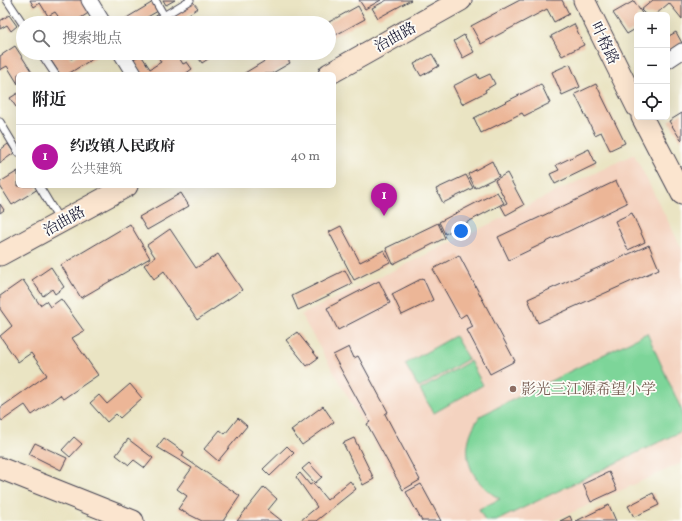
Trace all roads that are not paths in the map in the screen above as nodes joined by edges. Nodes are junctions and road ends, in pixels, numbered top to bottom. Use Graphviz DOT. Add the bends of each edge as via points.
graph roads {
  1 [pos="7,0"];
  2 [pos="88,0"];
  3 [pos="155,0"];
  4 [pos="190,0"];
  5 [pos="461,0"];
  6 [pos="584,0"];
  7 [pos="18,16"];
  8 [pos="98,16"];
  9 [pos="164,16"];
  10 [pos="682,51"];
  11 [pos="670,59"];
  12 [pos="46,60"];
  13 [pos="125,60"];
  14 [pos="54,72"];
  15 [pos="133,72"];
  16 [pos="333,72"];
  17 [pos="632,83"];
  18 [pos="644,120"];
  19 [pos="0,122"];
  20 [pos="16,149"];
  21 [pos="40,188"];
  22 [pos="122,188"];
  23 [pos="682,194"];
  24 [pos="61,223"];
  25 [pos="1,254"];
  26 [pos="0,468"];
  27 [pos="133,521"];
  1 -- 7 [label="lane"];
  2 -- 8 [label="street"];
  3 -- 9 [label="lane"];
  4 -- 9 [label="lane"];
  5 -- 16 [label="main road, 治曲路"];
  6 -- 17 [label="main road, 叶格路"];
  10 -- 11 [label="street"];
  12 -- 14 [label="lane"];
  13 -- 15 [label="street"];
  18 -- 23 [label="main road"];
  19 -- 20 [label="lane"];
  21 -- 24 [label="lane"];
  22 -- 24 [label="main road, 治曲路"];
  24 -- 25 [label="main road, 治曲路"];
  26 -- 27 [label="main road"];
}
